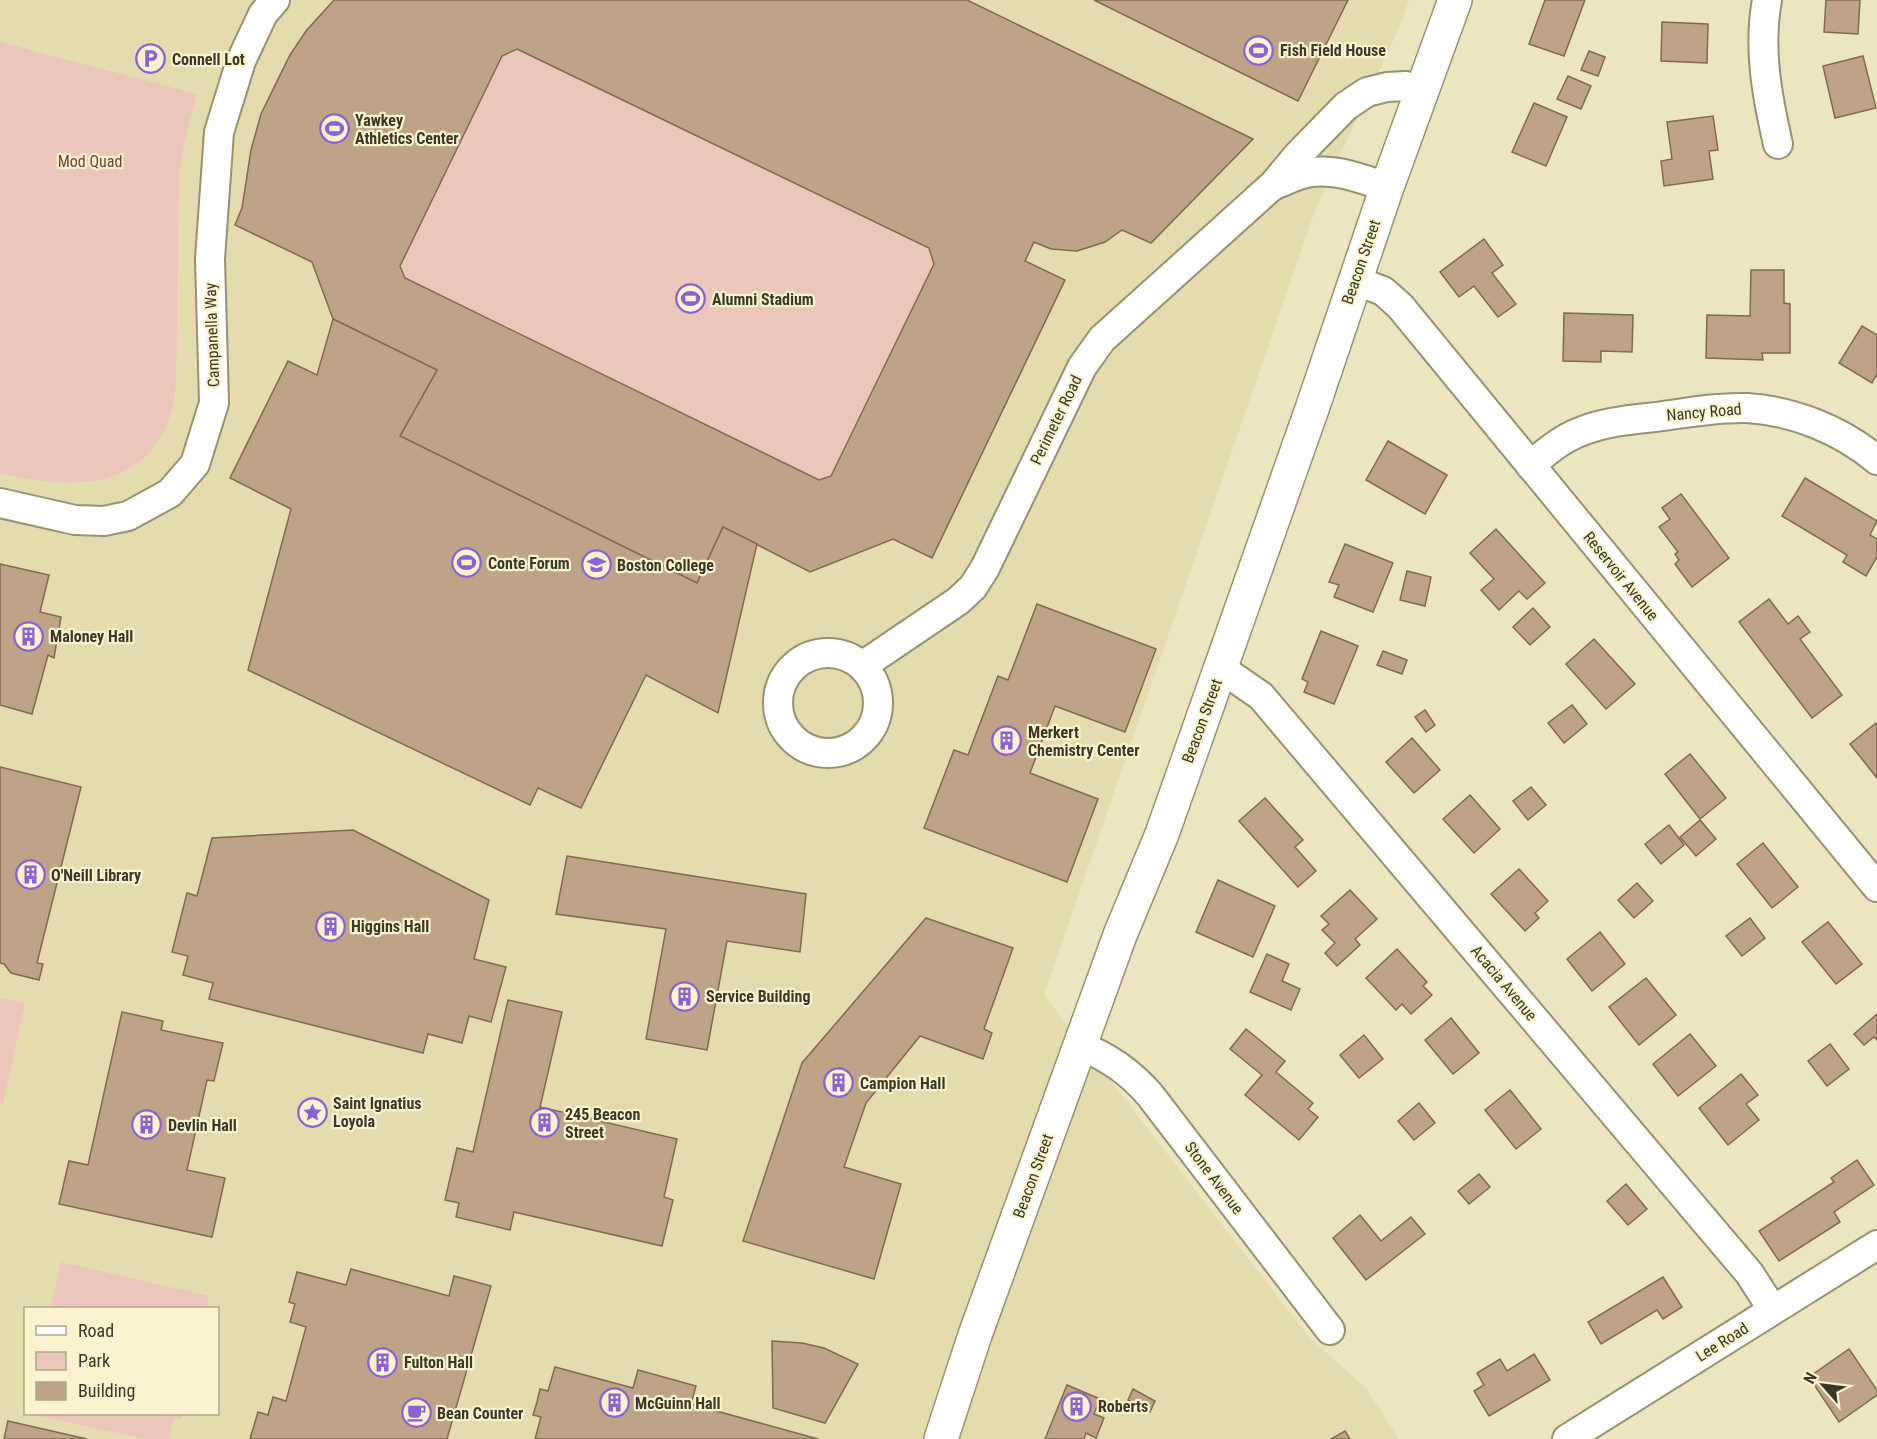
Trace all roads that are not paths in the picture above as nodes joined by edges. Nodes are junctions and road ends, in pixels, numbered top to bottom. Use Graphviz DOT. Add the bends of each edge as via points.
graph roads {
  1 [pos="276,0"];
  2 [pos="1455,0"];
  3 [pos="1767,0"];
  4 [pos="1421,91"];
  5 [pos="1778,144"];
  6 [pos="1273,185"];
  7 [pos="1387,187"];
  8 [pos="1354,280"];
  9 [pos="1877,460"];
  10 [pos="1530,465"];
  11 [pos="0,503"];
  12 [pos="862,666"];
  13 [pos="1220,672"];
  14 [pos="1877,886"];
  15 [pos="1080,1046"];
  16 [pos="1877,1245"];
  17 [pos="1773,1310"];
  18 [pos="1330,1330"];
  19 [pos="941,1439"];
  20 [pos="1567,1439"];
  1 -- 11 [label="street, Campanella Way" via="263,14 242,61 219,132 210,259 214,403 195,464 170,493 128,516 104,521 70,519"];
  2 -- 4 [label="main road, Beacon Street"];
  3 -- 5 [label="street" via="1763,55"];
  4 -- 6 [label="street, Perimeter Road" via="1406,86 1367,92 1346,106"];
  4 -- 7 [label="main road, Beacon Street"];
  6 -- 7 [label="street, Perimeter Road" via="1322,171"];
  6 -- 12 [label="street, Perimeter Road" via="1091,353 973,587"];
  7 -- 8 [label="main road, Beacon Street"];
  8 -- 10 [label="street, Reservoir Avenue" via="1383,291 1400,306"];
  8 -- 13 [label="main road, Beacon Street"];
  9 -- 10 [label="street, Nancy Road" via="1830,429 1748,408 1616,422 1589,429 1567,438"];
  10 -- 14 [label="street, Reservoir Avenue"];
  13 -- 15 [label="main road, Beacon Street"];
  13 -- 17 [label="street, Acacia Avenue" via="1261,696 1749,1273"];
  15 -- 18 [label="street, Stone Avenue" via="1112,1061 1150,1095"];
  15 -- 19 [label="main road, Beacon Street"];
  16 -- 17 [label="street, Lee Road"];
  17 -- 20 [label="street, Lee Road"];
}
